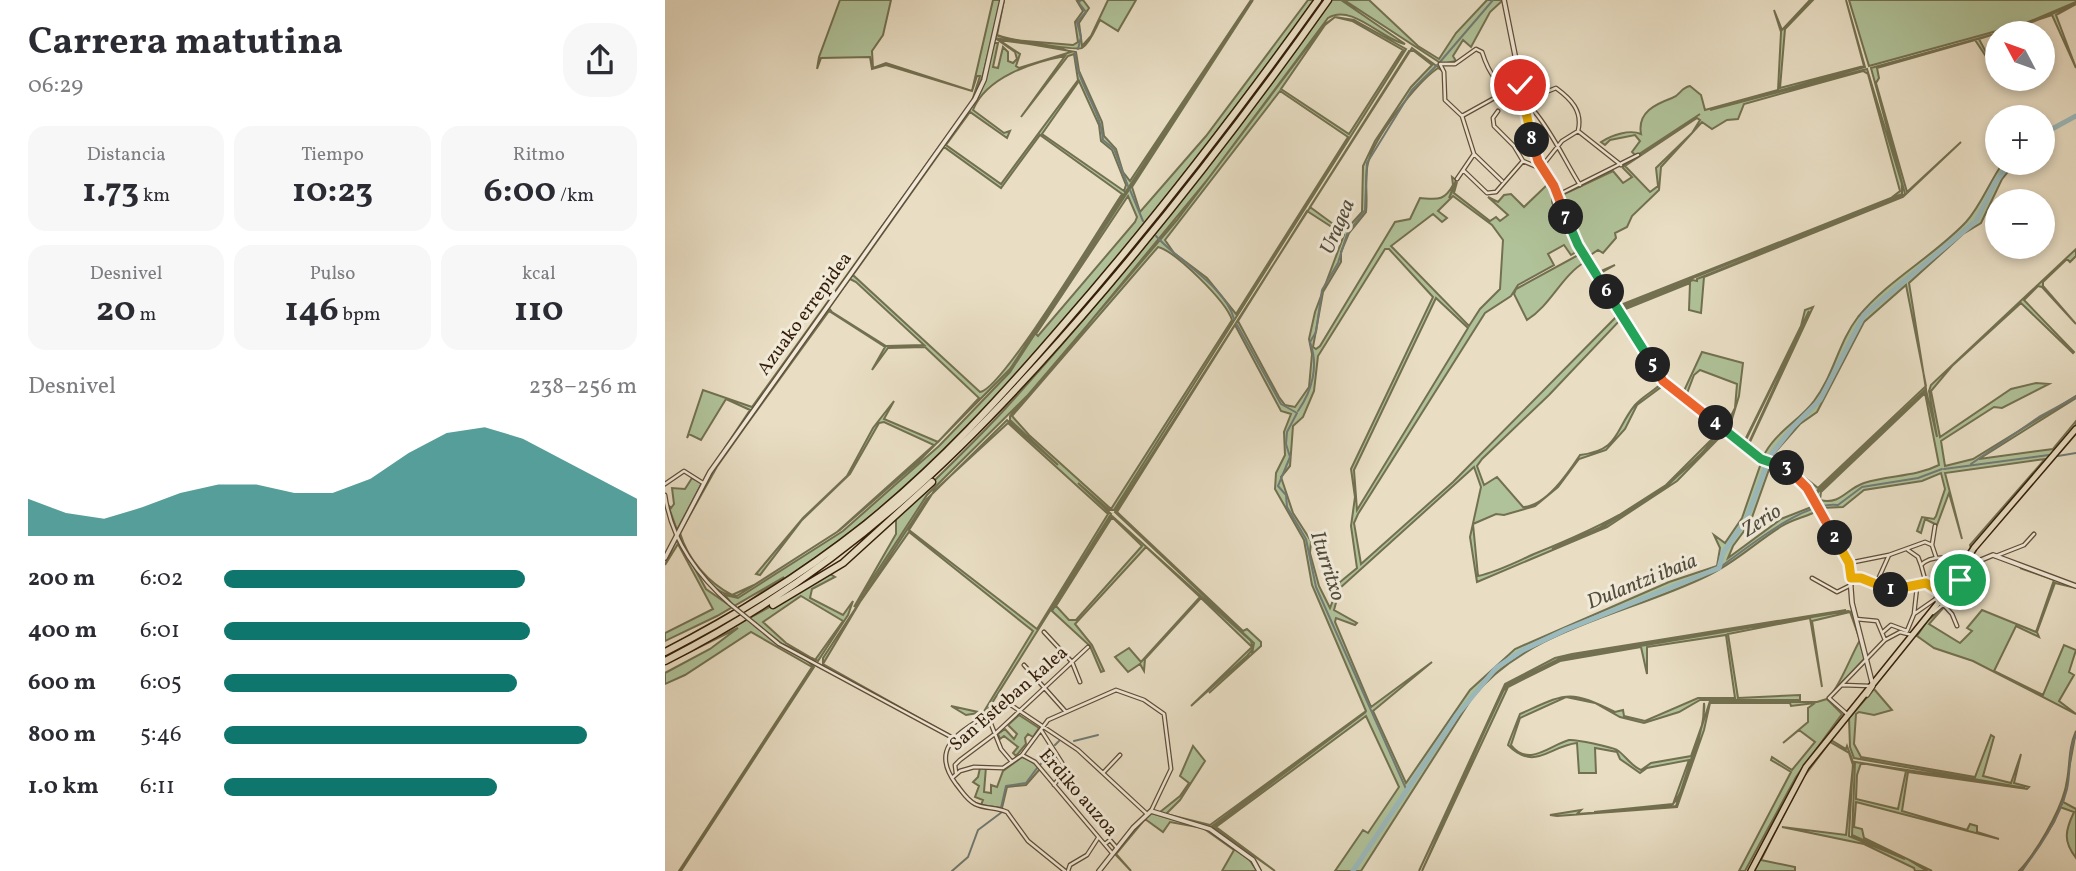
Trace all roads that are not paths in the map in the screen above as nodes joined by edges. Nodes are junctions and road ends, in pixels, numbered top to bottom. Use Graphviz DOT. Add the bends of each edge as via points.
graph roads {
  1 [pos="1002,0"];
  2 [pos="1318,0"];
  3 [pos="1328,0"];
  4 [pos="1504,0"];
  5 [pos="1507,91"];
  6 [pos="1524,102"];
  7 [pos="1498,111"];
  8 [pos="1462,116"];
  9 [pos="1578,131"];
  10 [pos="1557,147"];
  11 [pos="1474,154"];
  12 [pos="1638,155"];
  13 [pos="1523,160"];
  14 [pos="1621,166"];
  15 [pos="1543,169"];
  16 [pos="1463,170"];
  17 [pos="1457,179"];
  18 [pos="1502,181"];
  19 [pos="1580,185"];
  20 [pos="1558,195"];
  21 [pos="2076,429"];
  22 [pos="703,483"];
  23 [pos="665,484"];
  24 [pos="665,495"];
  25 [pos="1935,526"];
  26 [pos="677,534"];
  27 [pos="2034,534"];
  28 [pos="1932,545"];
  29 [pos="1906,549"];
  30 [pos="1970,554"];
  31 [pos="1889,555"];
  32 [pos="1996,556"];
  33 [pos="1936,557"];
  34 [pos="665,558"];
  35 [pos="1965,561"];
  36 [pos="1973,562"];
  37 [pos="1849,563"];
  38 [pos="1921,565"];
  39 [pos="1812,578"];
  40 [pos="1851,578"];
  41 [pos="1926,583"];
  42 [pos="1877,584"];
  43 [pos="1851,585"];
  44 [pos="2076,586"];
  45 [pos="1917,587"];
  46 [pos="1943,594"];
  47 [pos="1941,602"];
  48 [pos="1914,614"];
  49 [pos="1856,620"];
  50 [pos="1957,626"];
  51 [pos="1045,632"];
  52 [pos="1883,632"];
  53 [pos="1909,633"];
  54 [pos="1885,640"];
  55 [pos="1088,647"];
  56 [pos="665,652"];
  57 [pos="1867,660"];
  58 [pos="665,661"];
  59 [pos="1072,662"];
  60 [pos="1024,665"];
  61 [pos="1080,682"];
  62 [pos="1842,685"];
  63 [pos="1871,685"];
  64 [pos="1044,688"];
  65 [pos="1002,699"];
  66 [pos="1020,711"];
  67 [pos="1066,712"];
  68 [pos="1847,714"];
  69 [pos="1042,728"];
  70 [pos="996,733"];
  71 [pos="953,738"];
  72 [pos="1022,755"];
  73 [pos="1120,755"];
  74 [pos="1012,762"];
  75 [pos="1103,773"];
  76 [pos="956,774"];
  77 [pos="952,778"];
  78 [pos="1054,785"];
  79 [pos="1149,812"];
  80 [pos="1098,838"];
  81 [pos="1105,844"];
  82 [pos="1117,848"];
  83 [pos="1112,853"];
  84 [pos="1066,871"];
  85 [pos="1100,871"];
  86 [pos="1259,871"];
  87 [pos="1749,871"];
  1 -- 22 [label="street, Azuako errepidea" via="979,93"];
  2 -- 56 [label="highway" via="1229,122 1114,266 962,437 831,551 755,603"];
  3 -- 58 [label="highway" via="1177,201 1014,393 902,504 827,563 752,614"];
  4 -- 6 [label="street"];
  5 -- 6 [label="street"];
  5 -- 8 [label="street"];
  5 -- 8 [label="street" via="1496,83 1476,48 1455,64 1440,64 1445,100"];
  6 -- 9 [label="street" via="1556,88 1573,102"];
  6 -- 10 [label="street"];
  6 -- 15 [label="street"];
  7 -- 13 [label="street" via="1494,126"];
  8 -- 11 [label="street"];
  9 -- 10 [label="street"];
  9 -- 14 [label="street"];
  10 -- 15 [label="street"];
  10 -- 19 [label="street"];
  11 -- 16 [label="street"];
  11 -- 18 [label="street"];
  12 -- 14 [label="street"];
  13 -- 15 [label="street"];
  13 -- 18 [label="street"];
  14 -- 19 [label="street"];
  15 -- 20 [label="street"];
  16 -- 17 [label="street"];
  16 -- 18 [label="street" via="1487,193 1496,192"];
  19 -- 20 [label="street"];
  20 -- 37 [label="street" via="1578,245 1663,381 1768,462 1795,474"];
  21 -- 30 [label="main road"];
  22 -- 23 [label="street" via="684,471"];
  22 -- 26 [label="street, Azuako errepidea"];
  24 -- 26 [label="street"];
  25 -- 28 [label="street"];
  26 -- 34 [label="street, Azuako errepidea"];
  26 -- 71 [label="street, bridge" via="698,572 779,644"];
  27 -- 32 [label="street" via="2024,545"];
  28 -- 29 [label="street" via="1925,542"];
  28 -- 33 [label="street"];
  29 -- 31 [label="street"];
  29 -- 38 [label="street"];
  30 -- 35 [label="main road"];
  30 -- 36 [label="street"];
  31 -- 37 [label="street"];
  31 -- 42 [label="street"];
  32 -- 36 [label="street"];
  32 -- 44 [label="street"];
  33 -- 35 [label="street"];
  33 -- 38 [label="street"];
  35 -- 46 [label="main road"];
  36 -- 46 [label="street" via="1956,590"];
  37 -- 40 [label="street"];
  38 -- 41 [label="street"];
  39 -- 43 [label="street" via="1837,593"];
  40 -- 42 [label="street"];
  40 -- 43 [label="street"];
  41 -- 45 [label="street"];
  41 -- 46 [label="street"];
  42 -- 45 [label="street" via="1893,590"];
  43 -- 49 [label="street"];
  45 -- 48 [label="street"];
  46 -- 47 [label="main road"];
  47 -- 48 [label="street"];
  47 -- 50 [label="street"];
  47 -- 53 [label="main road"];
  48 -- 53 [label="street"];
  49 -- 52 [label="street" via="1877,621"];
  49 -- 57 [label="street"];
  51 -- 59 [label="street"];
  52 -- 53 [label="street" via="1891,625"];
  52 -- 54 [label="street"];
  53 -- 54 [label="street"];
  53 -- 63 [label="main road"];
  54 -- 57 [label="street"];
  55 -- 59 [label="street, San Esteban kalea"];
  57 -- 62 [label="street"];
  57 -- 63 [label="street"];
  59 -- 61 [label="street"];
  59 -- 64 [label="street, San Esteban kalea"];
  60 -- 64 [label="street"];
  62 -- 63 [label="street"];
  62 -- 68 [label="street" via="1829,698"];
  63 -- 68 [label="main road"];
  64 -- 66 [label="street, San Esteban kalea"];
  64 -- 67 [label="street"];
  65 -- 66 [label="street"];
  66 -- 69 [label="street"];
  66 -- 70 [label="street, San Esteban kalea"];
  67 -- 69 [label="street"];
  67 -- 79 [label="street" via="1116,690 1144,700 1164,714 1171,769"];
  68 -- 87 [label="main road" via="1800,775"];
  69 -- 72 [label="street, Erdiko auzoa"];
  69 -- 75 [label="street" via="1068,742"];
  69 -- 78 [label="street" via="1064,766"];
  70 -- 71 [label="street" via="985,716"];
  70 -- 74 [label="street"];
  70 -- 76 [label="street, San Esteban kalea" via="960,760"];
  71 -- 77 [label="street" via="945,760"];
  72 -- 74 [label="street, Erdiko auzoa"];
  72 -- 78 [label="street, Erdiko auzoa" via="1035,762"];
  73 -- 75 [label="street"];
  74 -- 76 [label="street, Erdiko auzoa" via="1002,769 981,766"];
  75 -- 79 [label="street"];
  76 -- 77 [label="street"];
  77 -- 84 [label="street" via="973,803 1007,811 1028,841"];
  78 -- 80 [label="street, Erdiko auzoa"];
  79 -- 82 [label="street"];
  79 -- 86 [label="street" via="1210,829 1251,858"];
  80 -- 81 [label="street, Erdiko auzoa"];
  80 -- 84 [label="street" via="1087,855"];
  81 -- 82 [label="street" via="1109,840"];
  81 -- 83 [label="street, Erdiko auzoa"];
  82 -- 83 [label="street"];
  83 -- 85 [label="street"];
}
